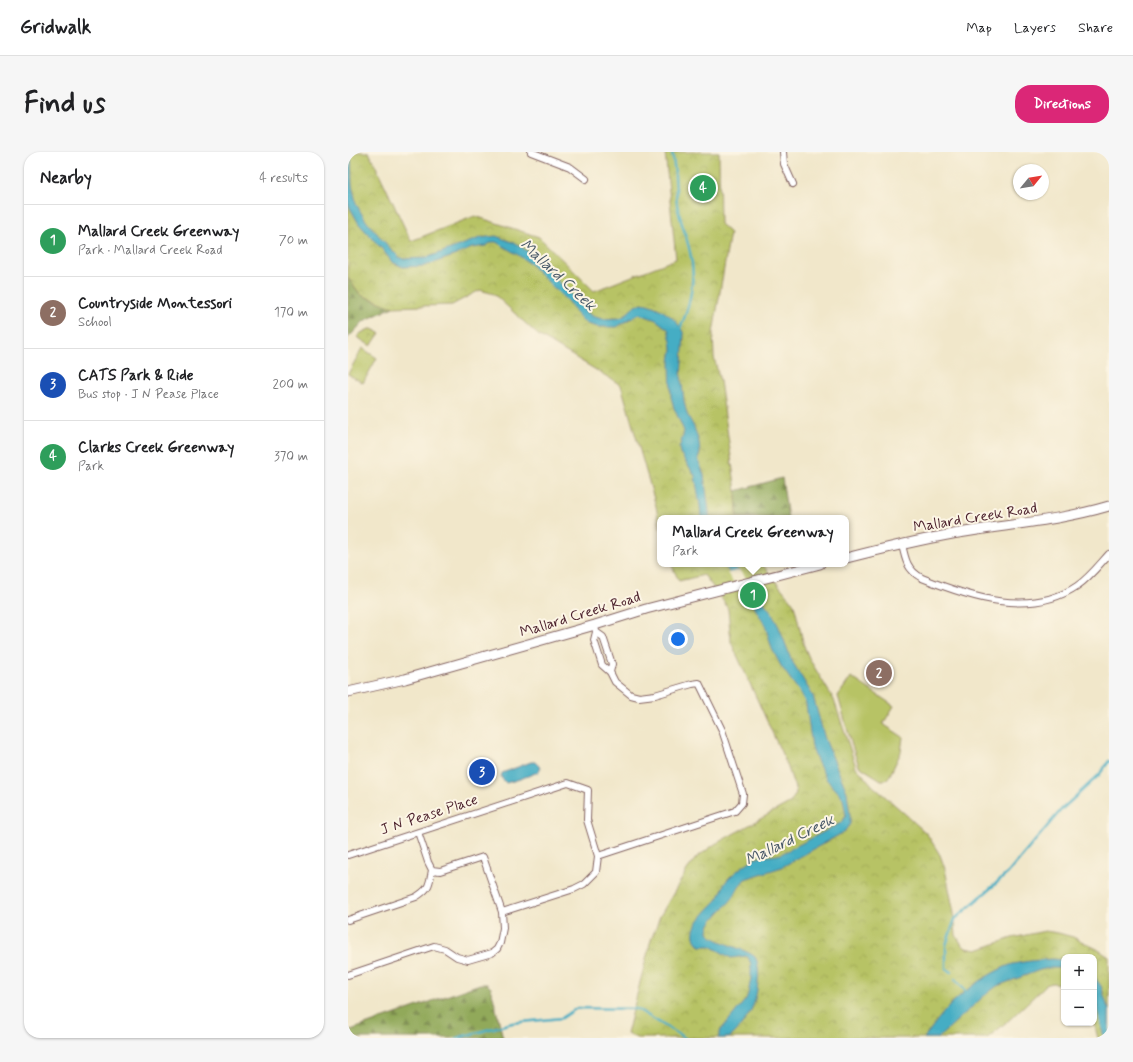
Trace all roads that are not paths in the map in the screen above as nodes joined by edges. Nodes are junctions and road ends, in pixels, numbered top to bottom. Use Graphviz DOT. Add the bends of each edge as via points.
graph roads {
  1 [pos="531,152"];
  2 [pos="783,152"];
  3 [pos="586,179"];
  4 [pos="793,184"];
  5 [pos="1109,506"];
  6 [pos="902,544"];
  7 [pos="1109,554"];
  8 [pos="849,557"];
  9 [pos="808,567"];
  10 [pos="595,629"];
  11 [pos="610,672"];
  12 [pos="348,692"];
  13 [pos="418,832"];
  14 [pos="348,855"];
  15 [pos="598,856"];
  16 [pos="432,870"];
  17 [pos="502,912"];
  18 [pos="348,920"];
  19 [pos="348,975"];
  1 -- 3 [label="street" via="570,167"];
  2 -- 4 [label="street" via="784,164"];
  5 -- 6 [label="main road, Mallard Creek Road" via="1065,517"];
  6 -- 7 [label="street" via="907,564 922,578 983,598 1014,603 1045,601 1060,595 1083,581"];
  6 -- 8 [label="main road, Mallard Creek Road"];
  9 -- 10 [label="main road, Mallard Creek Road" via="646,609"];
  10 -- 11 [label="street" via="594,640 602,665"];
  10 -- 11 [label="street" via="606,644 612,664"];
  10 -- 12 [label="main road, Mallard Creek Road"];
  11 -- 15 [label="street" via="615,682 624,690 639,697 654,696 699,683 722,730 743,794 742,803 735,811"];
  13 -- 14 [label="street, J N Pease Place"];
  13 -- 15 [label="street, J N Pease Place" via="568,783 588,790 587,820"];
  13 -- 16 [label="street"];
  15 -- 17 [label="street" via="596,872 579,887"];
  16 -- 17 [label="street" via="440,871 483,857"];
  16 -- 18 [label="street" via="426,891 416,897"];
  17 -- 19 [label="street" via="503,928 500,943 492,953 468,960 434,946"];
}
